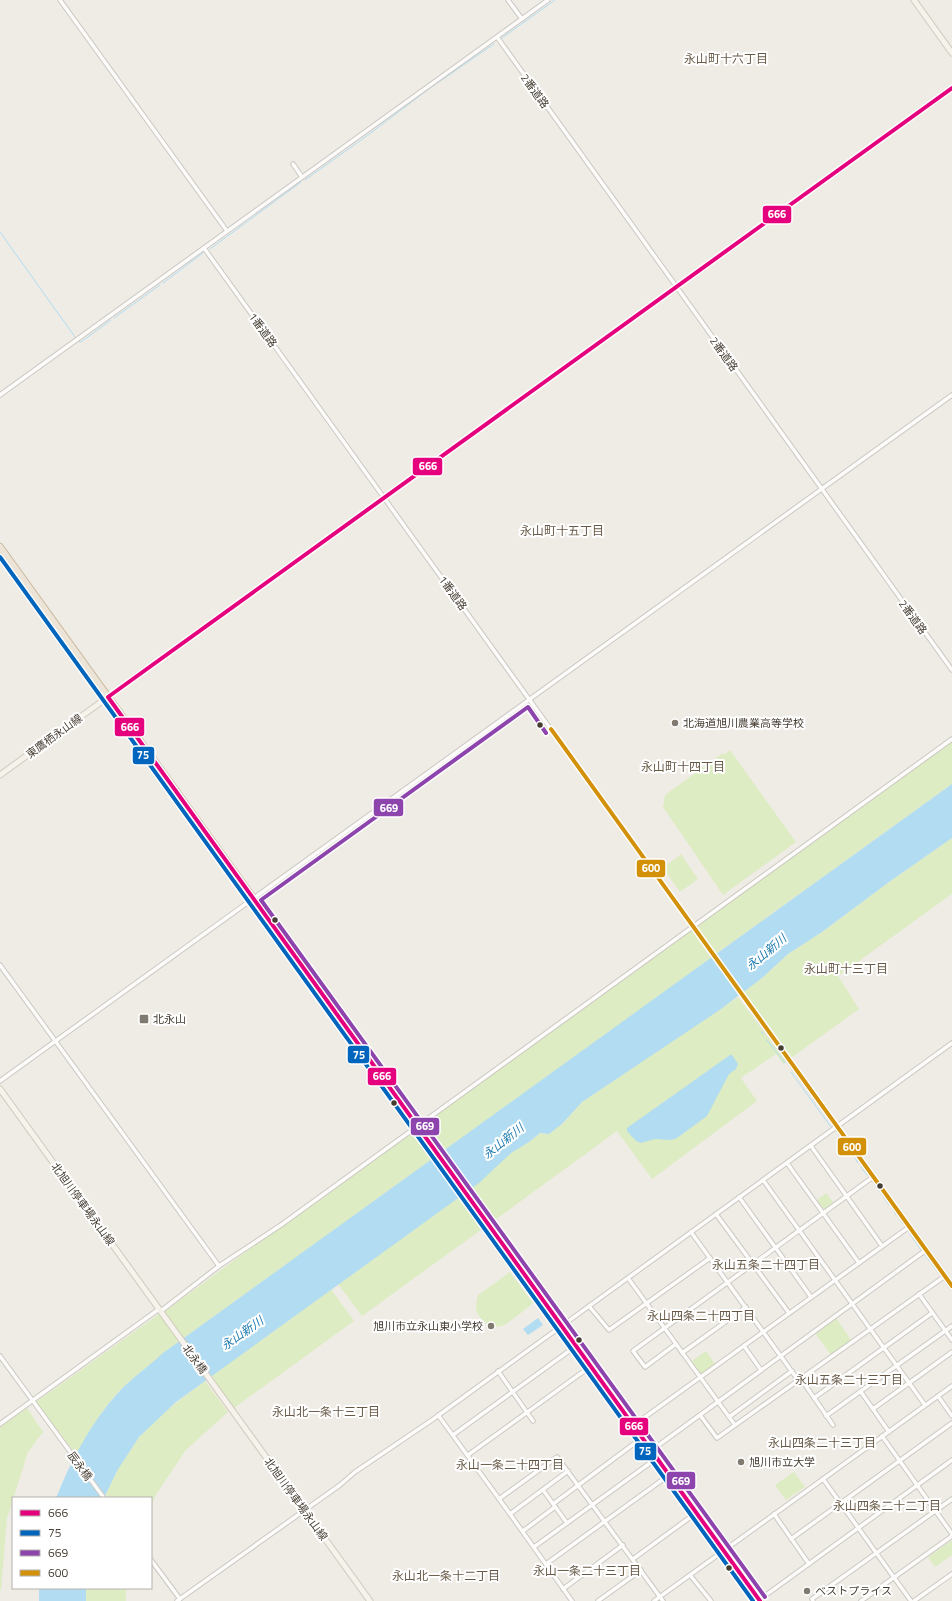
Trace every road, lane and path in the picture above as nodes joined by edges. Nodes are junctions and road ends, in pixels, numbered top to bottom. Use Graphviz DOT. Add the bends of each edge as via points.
graph roads {
  1 [pos="60,0"];
  2 [pos="508,0"];
  3 [pos="548,0"];
  4 [pos="914,0"];
  5 [pos="522,19"];
  6 [pos="496,37"];
  7 [pos="952,53"];
  8 [pos="952,88"];
  9 [pos="293,164"];
  10 [pos="302,177"];
  11 [pos="227,231"];
  12 [pos="204,248"];
  13 [pos="676,287"];
  14 [pos="0,395"];
  15 [pos="952,395"];
  16 [pos="821,489"];
  17 [pos="384,497"];
  18 [pos="0,546"];
  19 [pos="952,670"];
  20 [pos="108,697"];
  21 [pos="529,699"];
  22 [pos="952,739"];
  23 [pos="0,775"];
  24 [pos="253,899"];
  25 [pos="692,926"];
  26 [pos="0,965"];
  27 [pos="753,1010"];
  28 [pos="56,1040"];
  29 [pos="952,1043"];
  30 [pos="0,1081"];
  31 [pos="0,1088"];
  32 [pos="417,1126"];
  33 [pos="837,1127"];
  34 [pos="811,1146"];
  35 [pos="787,1163"];
  36 [pos="873,1177"];
  37 [pos="763,1180"];
  38 [pos="847,1196"];
  39 [pos="739,1197"];
  40 [pos="823,1213"];
  41 [pos="716,1214"];
  42 [pos="909,1227"];
  43 [pos="799,1230"];
  44 [pos="691,1232"];
  45 [pos="882,1246"];
  46 [pos="775,1248"];
  47 [pos="926,1250"];
  48 [pos="710,1258"];
  49 [pos="859,1263"];
  50 [pos="752,1264"];
  51 [pos="219,1266"];
  52 [pos="945,1276"];
  53 [pos="628,1278"];
  54 [pos="835,1280"];
  55 [pos="728,1282"];
  56 [pos="952,1286"];
  57 [pos="919,1294"];
  58 [pos="811,1297"];
  59 [pos="646,1303"];
  60 [pos="852,1304"];
  61 [pos="590,1306"];
  62 [pos="746,1307"];
  63 [pos="160,1310"];
  64 [pos="789,1313"];
  65 [pos="932,1313"];
  66 [pos="167,1319"];
  67 [pos="562,1326"];
  68 [pos="952,1326"];
  69 [pos="664,1328"];
  70 [pos="870,1330"];
  71 [pos="945,1330"];
  72 [pos="763,1332"];
  73 [pos="952,1340"];
  74 [pos="676,1344"];
  75 [pos="576,1346"];
  76 [pos="744,1346"];
  77 [pos="883,1348"];
  78 [pos="952,1352"];
  79 [pos="682,1353"];
  80 [pos="0,1356"];
  81 [pos="781,1356"];
  82 [pos="591,1366"];
  83 [pos="896,1366"];
  84 [pos="762,1370"];
  85 [pos="498,1371"];
  86 [pos="792,1371"];
  87 [pos="700,1377"];
  88 [pos="800,1380"];
  89 [pos="909,1383"];
  90 [pos="952,1386"];
  91 [pos="513,1392"];
  92 [pos="861,1392"];
  93 [pos="938,1396"];
  94 [pos="223,1398"];
  95 [pos="814,1398"];
  96 [pos="32,1400"];
  97 [pos="718,1402"];
  98 [pos="925,1405"];
  99 [pos="873,1409"];
  100 [pos="527,1412"];
  101 [pos="438,1415"];
  102 [pos="700,1415"];
  103 [pos="826,1416"];
  104 [pos="952,1416"];
  105 [pos="729,1417"];
  106 [pos="533,1421"];
  107 [pos="952,1423"];
  108 [pos="0,1424"];
  109 [pos="634,1425"];
  110 [pos="734,1425"];
  111 [pos="833,1426"];
  112 [pos="889,1432"];
  113 [pos="453,1435"];
  114 [pos="882,1436"];
  115 [pos="635,1443"];
  116 [pos="652,1450"];
  117 [pos="468,1455"];
  118 [pos="657,1458"];
  119 [pos="952,1460"];
  120 [pos="900,1461"];
  121 [pos="568,1471"];
  122 [pos="669,1475"];
  123 [pos="823,1479"];
  124 [pos="579,1485"];
  125 [pos="917,1486"];
  126 [pos="543,1490"];
  127 [pos="103,1497"];
  128 [pos="952,1498"];
  129 [pos="499,1499"];
  130 [pos="593,1504"];
  131 [pos="841,1504"];
  132 [pos="554,1505"];
  133 [pos="305,1511"];
  134 [pos="935,1511"];
  135 [pos="696,1513"];
  136 [pos="510,1514"];
  137 [pos="774,1514"];
  138 [pos="605,1521"];
  139 [pos="567,1523"];
  140 [pos="858,1528"];
  141 [pos="523,1531"];
  142 [pos="952,1535"];
  143 [pos="792,1539"];
  144 [pos="623,1545"];
  145 [pos="534,1547"];
  146 [pos="724,1551"];
  147 [pos="876,1553"];
  148 [pos="633,1559"];
  149 [pos="152,1561"];
  150 [pos="546,1564"];
  151 [pos="808,1564"];
  152 [pos="641,1570"];
  153 [pos="952,1574"];
  154 [pos="690,1575"];
  155 [pos="894,1578"];
  156 [pos="563,1588"];
  157 [pos="660,1597"];
  158 [pos="179,1600"];
  159 [pos="760,1600"];
  160 [pos="370,1601"];
  161 [pos="572,1601"];
  162 [pos="598,1601"];
  163 [pos="654,1601"];
  164 [pos="663,1601"];
  165 [pos="711,1601"];
  166 [pos="813,1601"];
  167 [pos="861,1601"];
  168 [pos="911,1601"];
  169 [pos="914,1601"];
  1 -- 11 [label="street"];
  2 -- 5 [label="street"];
  3 -- 5 [label="street"];
  4 -- 7 [label="main road"];
  5 -- 6 [label="street"];
  6 -- 10 [label="street"];
  6 -- 13 [label="street, 2番道路"];
  8 -- 13 [label="street"];
  9 -- 10 [label="street"];
  10 -- 11 [label="street"];
  11 -- 12 [label="street"];
  12 -- 14 [label="street"];
  12 -- 17 [label="street, 1番道路"];
  13 -- 16 [label="street, 2番道路"];
  13 -- 17 [label="street"];
  15 -- 16 [label="street"];
  16 -- 19 [label="street, 2番道路"];
  16 -- 21 [label="street"];
  17 -- 20 [label="street"];
  17 -- 21 [label="street, 1番道路"];
  18 -- 20 [label="highway"];
  20 -- 23 [label="main road, 東鷹栖永山線"];
  20 -- 24 [label="highway"];
  21 -- 24 [label="street"];
  21 -- 25 [label="street, 1番道路"];
  22 -- 25 [label="street"];
  24 -- 28 [label="street"];
  24 -- 32 [label="highway"];
  25 -- 27 [label="street, 1番道路"];
  25 -- 32 [label="street"];
  26 -- 28 [label="street"];
  27 -- 33 [label="main road"];
  28 -- 30 [label="street"];
  28 -- 51 [label="street"];
  29 -- 33 [label="street"];
  31 -- 63 [label="main road, 北旭川停車場永山線"];
  32 -- 51 [label="street" via="281,1225"];
  32 -- 67 [label="highway"];
  33 -- 34 [label="street"];
  33 -- 36 [label="main road"];
  34 -- 35 [label="street"];
  34 -- 38 [label="street"];
  35 -- 37 [label="street"];
  35 -- 40 [label="street"];
  36 -- 38 [label="street"];
  36 -- 42 [label="main road"];
  37 -- 39 [label="street"];
  37 -- 43 [label="street"];
  38 -- 40 [label="street"];
  38 -- 45 [label="street"];
  39 -- 41 [label="street"];
  39 -- 46 [label="street"];
  40 -- 43 [label="street"];
  40 -- 49 [label="street"];
  41 -- 44 [label="street"];
  41 -- 50 [label="street"];
  42 -- 45 [label="street"];
  42 -- 47 [label="main road"];
  43 -- 46 [label="street"];
  43 -- 54 [label="street"];
  44 -- 48 [label="street"];
  44 -- 53 [label="street"];
  45 -- 49 [label="street"];
  46 -- 50 [label="street"];
  46 -- 58 [label="street"];
  47 -- 52 [label="main road"];
  47 -- 60 [label="street"];
  48 -- 55 [label="street"];
  48 -- 59 [label="street"];
  49 -- 54 [label="street"];
  50 -- 55 [label="street"];
  50 -- 64 [label="street"];
  51 -- 63 [label="street"];
  52 -- 56 [label="main road"];
  52 -- 57 [label="street"];
  53 -- 59 [label="street"];
  53 -- 61 [label="street"];
  54 -- 58 [label="street"];
  54 -- 60 [label="street"];
  55 -- 62 [label="street"];
  55 -- 69 [label="street"];
  57 -- 65 [label="street"];
  57 -- 70 [label="street"];
  58 -- 64 [label="street"];
  59 -- 61 [label="street" via="609,1330"];
  59 -- 69 [label="street"];
  60 -- 70 [label="street"];
  60 -- 81 [label="street"];
  61 -- 67 [label="street"];
  62 -- 72 [label="street"];
  62 -- 79 [label="street"];
  63 -- 66 [label="main road, 北旭川停車場永山線"];
  63 -- 96 [label="street"];
  64 -- 72 [label="street"];
  65 -- 71 [label="street"];
  65 -- 77 [label="street"];
  66 -- 94 [label="main road, 北永橋"];
  67 -- 75 [label="highway"];
  67 -- 85 [label="street"];
  68 -- 71 [label="street"];
  69 -- 74 [label="street"];
  69 -- 74 [label="street" via="633,1351 644,1367"];
  70 -- 77 [label="street"];
  70 -- 88 [label="street"];
  71 -- 73 [label="street"];
  71 -- 83 [label="street"];
  72 -- 76 [label="street"];
  72 -- 81 [label="street"];
  74 -- 79 [label="street"];
  75 -- 82 [label="highway"];
  75 -- 91 [label="street"];
  76 -- 84 [label="street"];
  76 -- 87 [label="street"];
  77 -- 83 [label="street"];
  77 -- 95 [label="street"];
  78 -- 89 [label="street"];
  79 -- 87 [label="street"];
  80 -- 96 [label="street, 辰永橋"];
  81 -- 84 [label="street"];
  81 -- 86 [label="street"];
  82 -- 100 [label="street"];
  82 -- 109 [label="highway"];
  83 -- 89 [label="street"];
  83 -- 92 [label="street"];
  84 -- 97 [label="street"];
  85 -- 91 [label="street"];
  85 -- 101 [label="street"];
  86 -- 88 [label="street"];
  86 -- 105 [label="street"];
  87 -- 97 [label="street"];
  87 -- 109 [label="street"];
  88 -- 95 [label="street"];
  88 -- 110 [label="street"];
  89 -- 98 [label="street"];
  89 -- 99 [label="street"];
  90 -- 93 [label="street"];
  91 -- 100 [label="street"];
  91 -- 113 [label="street"];
  92 -- 99 [label="street"];
  92 -- 103 [label="street"];
  93 -- 98 [label="street"];
  93 -- 104 [label="street"];
  94 -- 133 [label="main road, 北旭川停車場永山線"];
  95 -- 103 [label="street"];
  96 -- 108 [label="street"];
  96 -- 127 [label="street, 辰永橋"];
  97 -- 102 [label="street"];
  97 -- 105 [label="street"];
  98 -- 112 [label="street"];
  99 -- 112 [label="street"];
  100 -- 106 [label="street"];
  100 -- 117 [label="street"];
  101 -- 113 [label="street"];
  101 -- 133 [label="street" via="355,1472"];
  102 -- 110 [label="street" via="717,1438"];
  102 -- 116 [label="street"];
  103 -- 111 [label="street"];
  105 -- 110 [label="street"];
  107 -- 120 [label="street"];
  109 -- 116 [label="highway"];
  112 -- 114 [label="street"];
  113 -- 117 [label="street"];
  114 -- 120 [label="street"];
  114 -- 123 [label="street"];
  115 -- 124 [label="street"];
  116 -- 118 [label="highway"];
  117 -- 129 [label="street"];
  118 -- 122 [label="highway"];
  118 -- 130 [label="street"];
  119 -- 125 [label="street"];
  120 -- 125 [label="street"];
  120 -- 131 [label="street"];
  121 -- 124 [label="street"];
  121 -- 126 [label="street"];
  121 -- 129 [label="street" via="557,1457"];
  122 -- 135 [label="highway"];
  122 -- 138 [label="street"];
  123 -- 131 [label="street"];
  123 -- 137 [label="street"];
  124 -- 130 [label="street"];
  124 -- 132 [label="street"];
  125 -- 134 [label="street"];
  125 -- 140 [label="street"];
  126 -- 132 [label="street"];
  126 -- 136 [label="street"];
  128 -- 134 [label="street"];
  129 -- 136 [label="street"];
  130 -- 138 [label="street"];
  130 -- 139 [label="street"];
  131 -- 140 [label="street"];
  131 -- 143 [label="street"];
  132 -- 139 [label="street"];
  132 -- 141 [label="street"];
  133 -- 158 [label="street"];
  133 -- 160 [label="main road, 北旭川停車場永山線"];
  134 -- 142 [label="street"];
  134 -- 147 [label="street"];
  135 -- 146 [label="highway"];
  135 -- 148 [label="street"];
  136 -- 141 [label="street"];
  137 -- 143 [label="street"];
  137 -- 146 [label="street"];
  138 -- 144 [label="street"];
  138 -- 150 [label="street"];
  139 -- 145 [label="street"];
  140 -- 147 [label="street"];
  140 -- 151 [label="street"];
  141 -- 145 [label="street"];
  142 -- 155 [label="street"];
  143 -- 151 [label="street"];
  144 -- 148 [label="street"];
  144 -- 156 [label="street"];
  145 -- 150 [label="street"];
  146 -- 154 [label="street"];
  146 -- 159 [label="highway"];
  147 -- 155 [label="street"];
  147 -- 166 [label="street" via="812,1599"];
  148 -- 152 [label="street"];
  149 -- 158 [label="street"];
  150 -- 156 [label="street"];
  151 -- 159 [label="street"];
  152 -- 157 [label="street"];
  152 -- 162 [label="street"];
  153 -- 169 [label="street"];
  154 -- 157 [label="street"];
  154 -- 165 [label="street"];
  155 -- 167 [label="street"];
  155 -- 168 [label="street"];
  156 -- 161 [label="street"];
  157 -- 163 [label="street"];
  157 -- 164 [label="street"];
}
